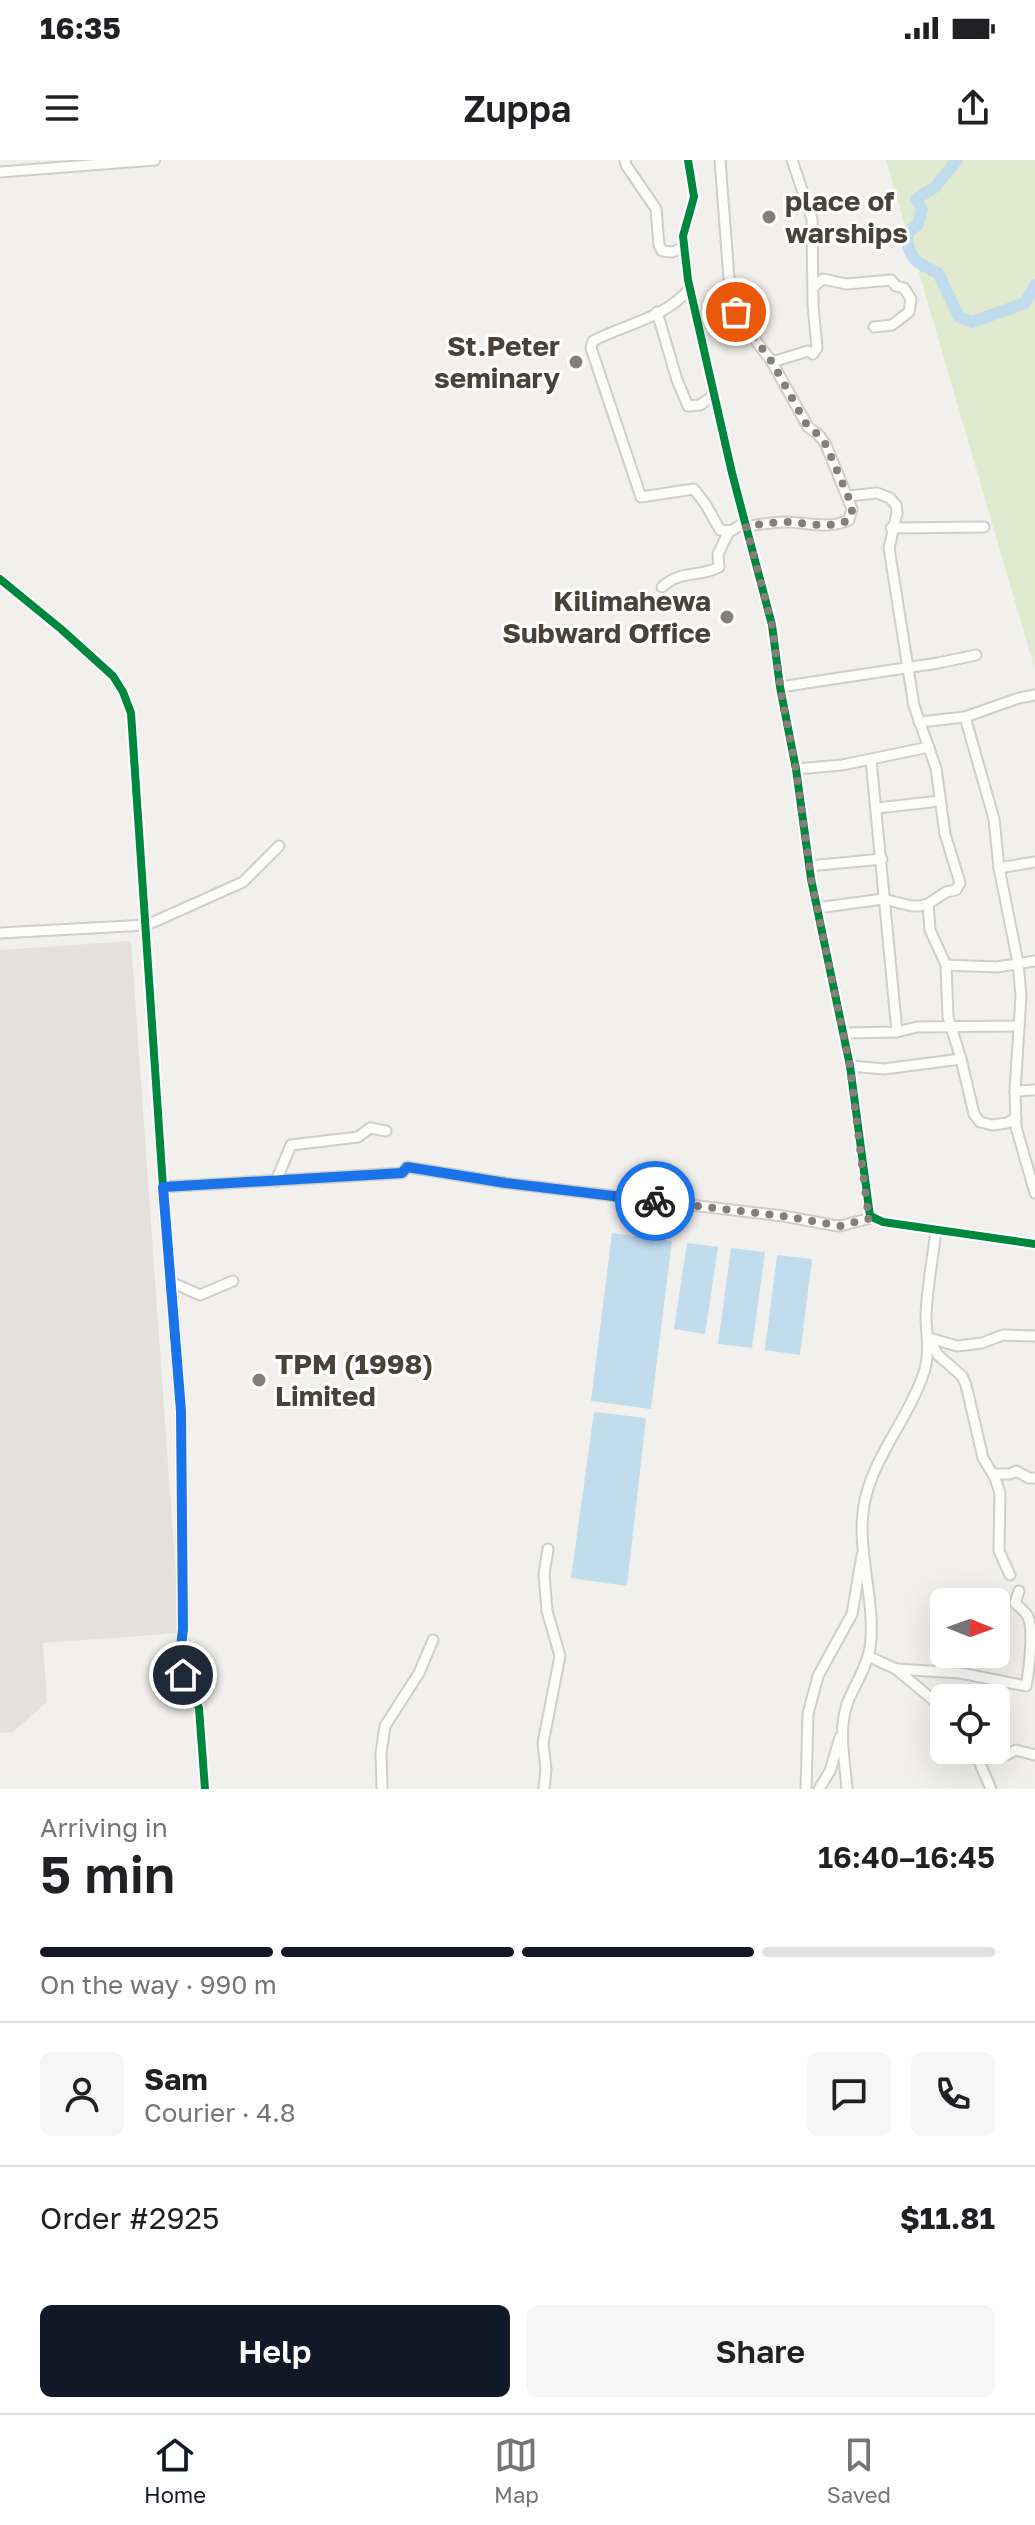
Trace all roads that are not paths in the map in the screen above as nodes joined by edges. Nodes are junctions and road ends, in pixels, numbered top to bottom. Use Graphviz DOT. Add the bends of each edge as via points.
graph roads {
  1 [pos="155,160"];
  2 [pos="625,160"];
  3 [pos="688,160"];
  4 [pos="720,160"];
  5 [pos="792,160"];
  6 [pos="0,172"];
  7 [pos="683,248"];
  8 [pos="813,287"];
  9 [pos="690,288"];
  10 [pos="657,312"];
  11 [pos="874,327"];
  12 [pos="772,362"];
  13 [pos="714,395"];
  14 [pos="848,496"];
  15 [pos="745,524"];
  16 [pos="984,527"];
  17 [pos="891,528"];
  18 [pos="729,531"];
  19 [pos="0,579"];
  20 [pos="662,587"];
  21 [pos="976,655"];
  22 [pos="908,667"];
  23 [pos="780,687"];
  24 [pos="1035,695"];
  25 [pos="965,717"];
  26 [pos="919,722"];
  27 [pos="929,747"];
  28 [pos="871,760"];
  29 [pos="796,769"];
  30 [pos="940,801"];
  31 [pos="877,808"];
  32 [pos="279,846"];
  33 [pos="882,859"];
  34 [pos="1035,862"];
  35 [pos="809,866"];
  36 [pos="999,868"];
  37 [pos="883,899"];
  38 [pos="928,904"];
  39 [pos="817,908"];
  40 [pos="147,925"];
  41 [pos="0,933"];
  42 [pos="1035,961"];
  43 [pos="1018,963"];
  44 [pos="946,965"];
  45 [pos="951,1026"];
  46 [pos="1019,1026"];
  47 [pos="897,1032"];
  48 [pos="844,1033"];
  49 [pos="961,1059"];
  50 [pos="850,1066"];
  51 [pos="1035,1090"];
  52 [pos="1015,1091"];
  53 [pos="1016,1118"];
  54 [pos="386,1131"];
  55 [pos="276,1181"];
  56 [pos="163,1187"];
  57 [pos="1035,1190"];
  58 [pos="871,1218"];
  59 [pos="936,1230"];
  60 [pos="1035,1244"];
  61 [pos="233,1281"];
  62 [pos="171,1282"];
  63 [pos="1035,1336"];
  64 [pos="929,1338"];
  65 [pos="993,1474"];
  66 [pos="1035,1478"];
  67 [pos="864,1548"];
  68 [pos="548,1549"];
  69 [pos="1010,1575"];
  70 [pos="1019,1591"];
  71 [pos="433,1640"];
  72 [pos="868,1656"];
  73 [pos="896,1669"];
  74 [pos="930,1697"];
  75 [pos="844,1727"];
  76 [pos="1010,1753"];
  77 [pos="1035,1755"];
  78 [pos="980,1764"];
  79 [pos="205,1789"];
  80 [pos="382,1789"];
  81 [pos="544,1789"];
  82 [pos="806,1789"];
  83 [pos="819,1789"];
  84 [pos="847,1789"];
  85 [pos="991,1789"];
  1 -- 6 [label="street"];
  2 -- 7 [label="street" via="656,209 662,251"];
  3 -- 7 [label="street" via="694,200"];
  4 -- 12 [label="street" via="732,300"];
  5 -- 8 [label="street" via="812,219"];
  7 -- 9 [label="street"];
  8 -- 11 [label="street" via="823,279 846,284 891,280 904,288 911,299 909,312 892,325"];
  8 -- 12 [label="street" via="816,353 796,353"];
  9 -- 10 [label="street"];
  9 -- 13 [label="street"];
  10 -- 13 [label="street" via="688,406"];
  10 -- 18 [label="street" via="593,341 591,348 641,497 694,489 716,526"];
  12 -- 14 [label="street" via="808,427 826,445"];
  13 -- 15 [label="street"];
  14 -- 15 [label="street" via="852,511 847,522"];
  14 -- 17 [label="street" via="873,492 890,498 897,511"];
  15 -- 18 [label="street"];
  15 -- 23 [label="street" via="772,625"];
  16 -- 17 [label="street"];
  17 -- 22 [label="street" via="889,548"];
  18 -- 20 [label="street" via="718,554 719,567 675,576"];
  19 -- 40 [label="street" via="113,676 123,692 131,713"];
  21 -- 22 [label="street"];
  22 -- 23 [label="street"];
  22 -- 26 [label="street"];
  23 -- 29 [label="street"];
  24 -- 25 [label="street"];
  25 -- 26 [label="street"];
  25 -- 36 [label="street" via="994,819"];
  26 -- 27 [label="street"];
  27 -- 28 [label="street"];
  27 -- 30 [label="street"];
  28 -- 29 [label="street"];
  28 -- 31 [label="street"];
  29 -- 35 [label="street"];
  30 -- 31 [label="street"];
  30 -- 38 [label="street" via="960,884"];
  31 -- 33 [label="street"];
  32 -- 40 [label="street" via="243,882"];
  33 -- 35 [label="street"];
  33 -- 37 [label="street"];
  34 -- 36 [label="street"];
  35 -- 39 [label="street"];
  36 -- 43 [label="street"];
  37 -- 38 [label="street"];
  37 -- 39 [label="street"];
  37 -- 47 [label="street"];
  38 -- 44 [label="street" via="930,930"];
  39 -- 48 [label="street"];
  40 -- 41 [label="street"];
  40 -- 56 [label="street"];
  42 -- 43 [label="street"];
  43 -- 44 [label="street"];
  43 -- 46 [label="street"];
  44 -- 45 [label="street"];
  45 -- 46 [label="street"];
  45 -- 47 [label="street"];
  45 -- 49 [label="street"];
  46 -- 52 [label="street"];
  47 -- 48 [label="street"];
  48 -- 50 [label="street"];
  49 -- 50 [label="street" via="884,1069"];
  49 -- 53 [label="street" via="976,1119 997,1125"];
  50 -- 58 [label="street"];
  51 -- 52 [label="street"];
  52 -- 53 [label="street"];
  53 -- 57 [label="street"];
  54 -- 55 [label="street" via="370,1128 358,1137 291,1145"];
  55 -- 56 [label="street"];
  55 -- 58 [label="street" via="402,1173 407,1167 840,1226"];
  56 -- 62 [label="street"];
  58 -- 59 [label="street"];
  59 -- 60 [label="street"];
  59 -- 64 [label="street"];
  61 -- 62 [label="street" via="200,1295"];
  62 -- 79 [label="street" via="182,1439 180,1665 199,1708"];
  63 -- 64 [label="street" via="1003,1335 957,1346"];
  64 -- 65 [label="street" via="964,1380 981,1453"];
  64 -- 67 [label="street" via="922,1377 866,1497"];
  65 -- 66 [label="street" via="1016,1471"];
  65 -- 69 [label="street" via="1001,1497 1000,1552"];
  67 -- 72 [label="street" via="871,1609"];
  67 -- 82 [label="street" via="852,1614 818,1676 808,1714"];
  68 -- 81 [label="street" via="547,1611 560,1656 543,1743"];
  70 -- 73 [label="street" via="1015,1603 1031,1625 1026,1686 960,1673"];
  71 -- 80 [label="street" via="385,1726"];
  72 -- 73 [label="street"];
  72 -- 75 [label="street"];
  73 -- 74 [label="street"];
  75 -- 83 [label="street"];
  75 -- 84 [label="street"];
  76 -- 77 [label="street"];
  78 -- 85 [label="street"];
}
